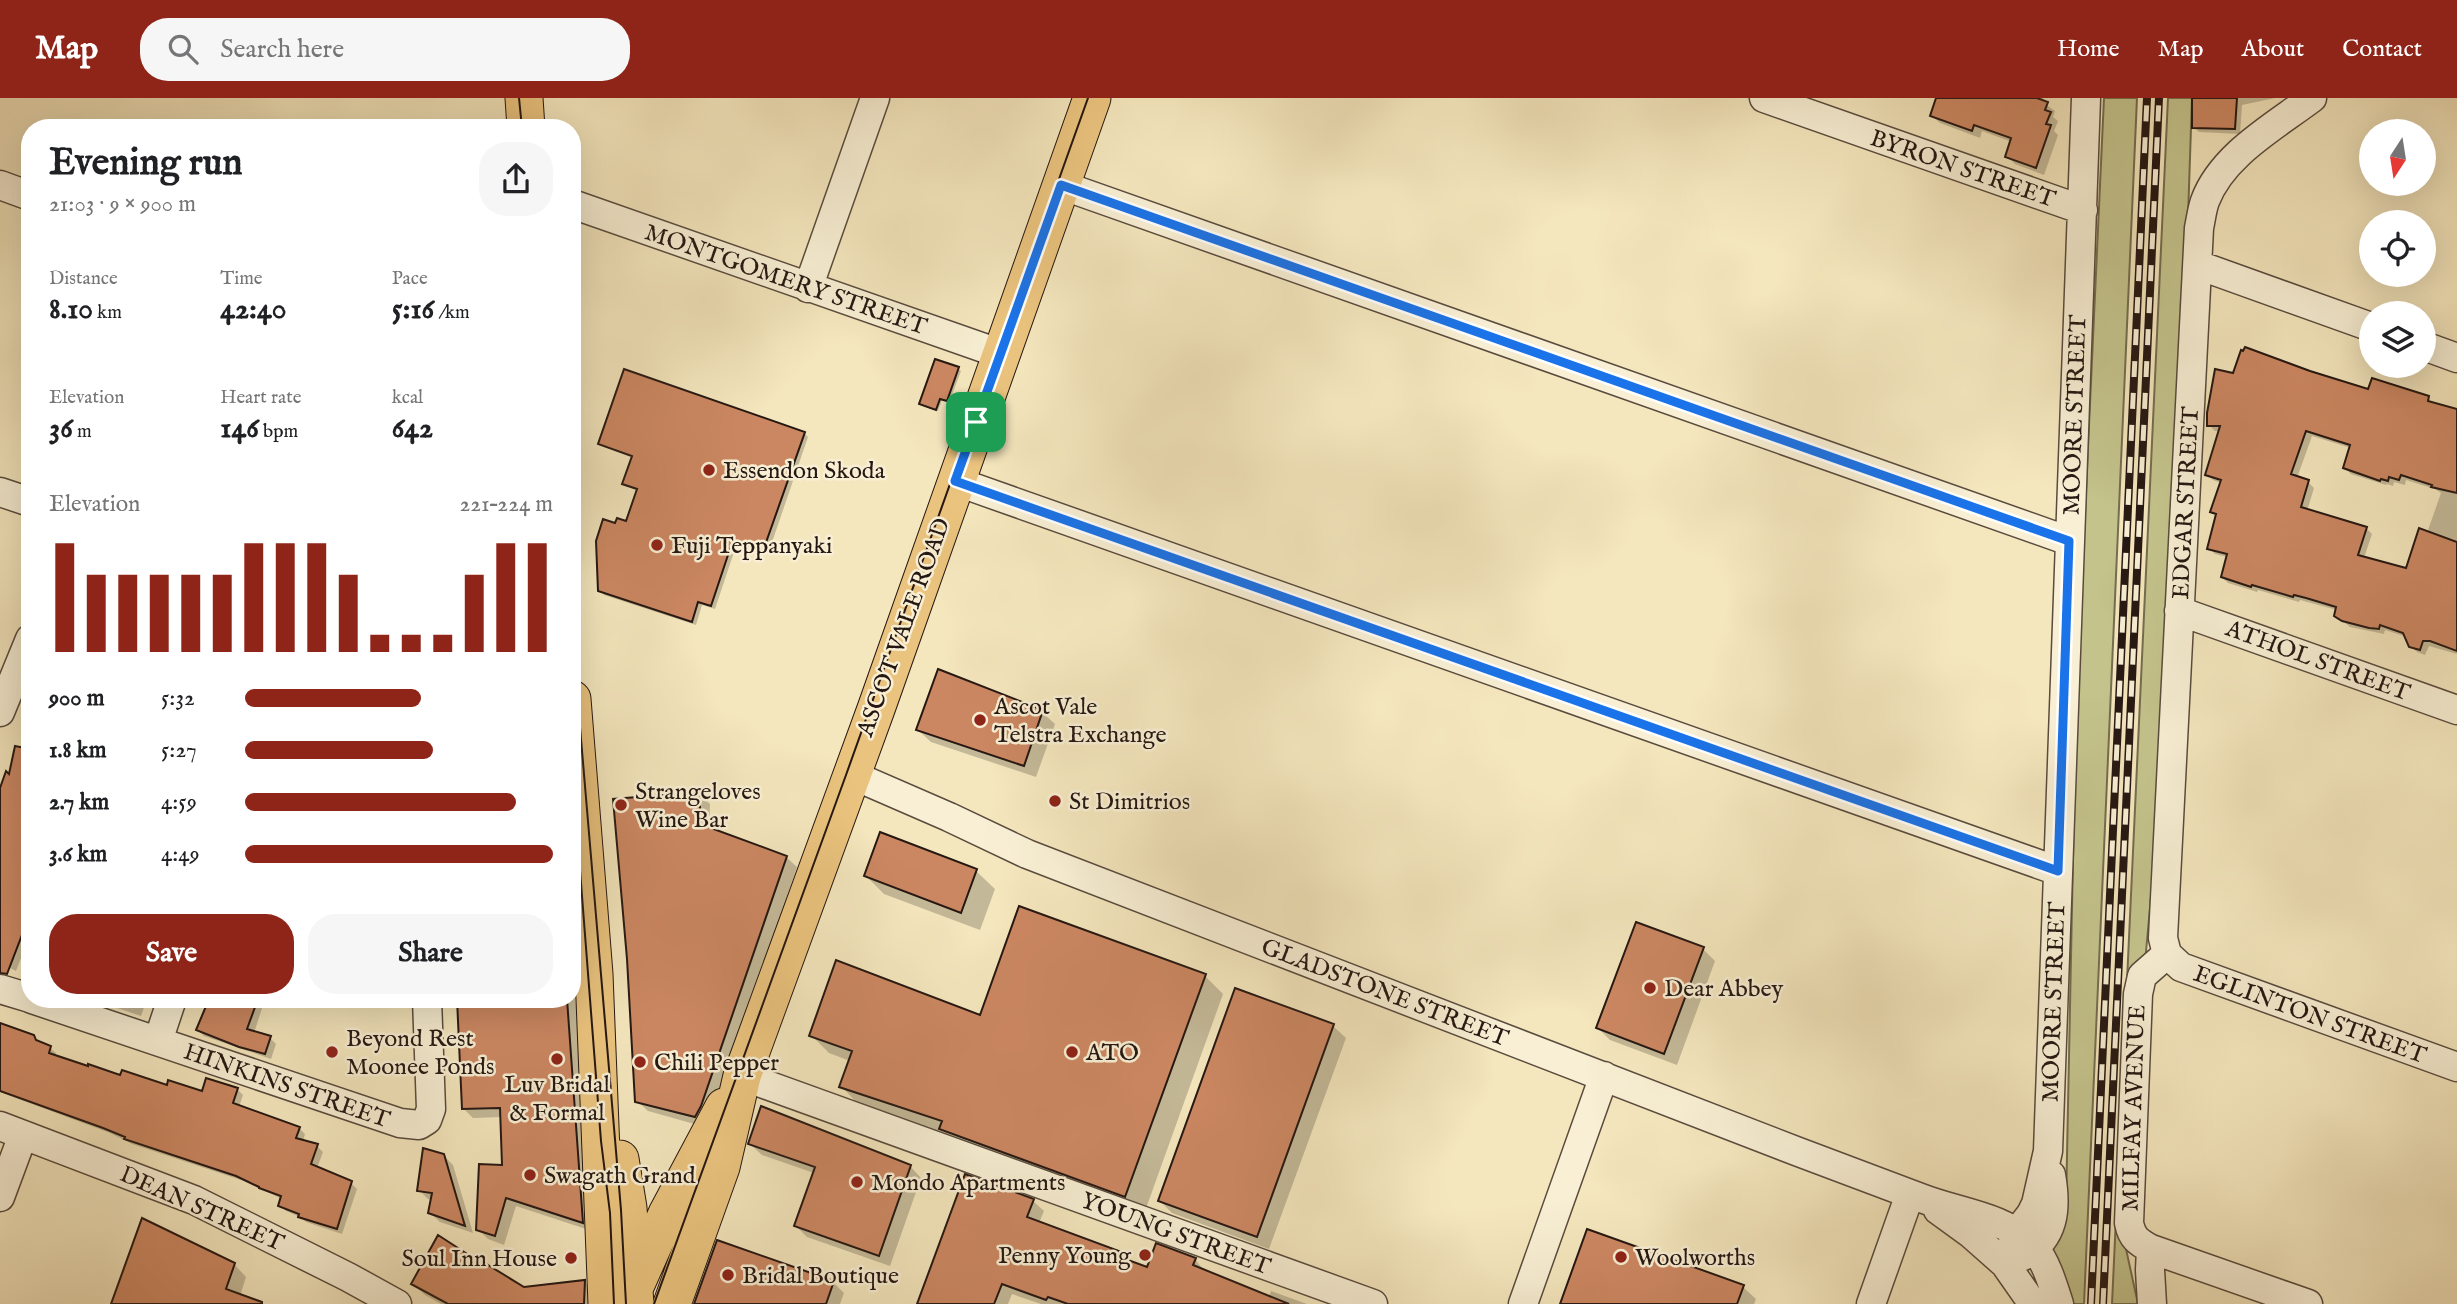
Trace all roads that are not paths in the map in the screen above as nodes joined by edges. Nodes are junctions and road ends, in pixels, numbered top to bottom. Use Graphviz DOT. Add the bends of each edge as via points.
graph roads {
  1 [pos="524,98"];
  2 [pos="875,98"];
  3 [pos="1093,98"];
  4 [pos="1764,98"];
  5 [pos="2086,98"];
  6 [pos="2312,98"];
  7 [pos="525,119"];
  8 [pos="0,185"];
  9 [pos="1061,185"];
  10 [pos="21,193"];
  11 [pos="581,207"];
  12 [pos="2083,210"];
  13 [pos="2198,265"];
  14 [pos="808,288"];
  15 [pos="2359,323"];
  16 [pos="2436,350"];
  17 [pos="1001,354"];
  18 [pos="2457,358"];
  19 [pos="955,481"];
  20 [pos="0,492"];
  21 [pos="21,499"];
  22 [pos="2069,541"];
  23 [pos="2179,611"];
  24 [pos="21,668"];
  25 [pos="2457,710"];
  26 [pos="0,712"];
  27 [pos="850,774"];
  28 [pos="581,823"];
  29 [pos="2058,871"];
  30 [pos="2167,954"];
  31 [pos="0,989"];
  32 [pos="21,996"];
  33 [pos="58,1008"];
  34 [pos="169,1008"];
  35 [pos="427,1008"];
  36 [pos="158,1041"];
  37 [pos="2457,1067"];
  38 [pos="742,1076"];
  39 [pos="1604,1076"];
  40 [pos="11,1130"];
  41 [pos="0,1197"];
  42 [pos="1917,1197"];
  43 [pos="2026,1240"];
  44 [pos="2151,1249"];
  45 [pos="2005,1265"];
  46 [pos="626,1300"];
  47 [pos="397,1304"];
  48 [pos="672,1304"];
  49 [pos="1373,1304"];
  50 [pos="1522,1304"];
  51 [pos="1871,1304"];
  52 [pos="2033,1304"];
  53 [pos="2059,1304"];
  54 [pos="2152,1304"];
  55 [pos="2308,1304"];
  1 -- 7 [label="main road"];
  2 -- 14 [label="street"];
  3 -- 9 [label="main road, ASCOT VALE ROAD"];
  4 -- 12 [label="street, BYRON STREET"];
  5 -- 12 [label="street, MOORE STREET"];
  6 -- 13 [label="street, EDGAR STREET" via="2251,144 2214,182 2204,202"];
  8 -- 10 [label="street"];
  9 -- 17 [label="main road, ASCOT VALE ROAD"];
  9 -- 22 [label="street"];
  11 -- 14 [label="street, MONTGOMERY STREET"];
  12 -- 22 [label="street, MOORE STREET"];
  13 -- 15 [label="street"];
  13 -- 23 [label="street, EDGAR STREET"];
  14 -- 17 [label="street, MONTGOMERY STREET"];
  16 -- 18 [label="street"];
  17 -- 19 [label="main road, ASCOT VALE ROAD"];
  19 -- 27 [label="main road, ASCOT VALE ROAD"];
  19 -- 29 [label="street"];
  20 -- 21 [label="street"];
  22 -- 29 [label="street, MOORE STREET"];
  23 -- 25 [label="street, ATHOL STREET"];
  23 -- 30 [label="street, EDGAR STREET" via="2163,928"];
  24 -- 26 [label="street"];
  27 -- 38 [label="main road, ASCOT VALE ROAD"];
  27 -- 39 [label="street, GLADSTONE STREET" via="1027,855"];
  28 -- 46 [label="main road" via="594,974 628,1208"];
  29 -- 43 [label="street, MOORE STREET" via="2048,1151"];
  30 -- 37 [label="street, EGLINTON STREET" via="2193,973"];
  30 -- 44 [label="street, MILFAY AVENUE" via="2142,976 2138,994 2129,1223 2137,1241"];
  31 -- 32 [label="street, HINKINS STREET"];
  33 -- 36 [label="street, HINKINS STREET"];
  34 -- 36 [label="street"];
  35 -- 36 [label="street, HINKINS STREET" via="431,1102 427,1120 419,1125 400,1123"];
  38 -- 46 [label="main road, ASCOT VALE ROAD" via="676,1195"];
  38 -- 48 [label="main road, ASCOT VALE ROAD" via="721,1167"];
  38 -- 49 [label="street, YOUNG STREET"];
  39 -- 42 [label="street, GLADSTONE STREET"];
  39 -- 50 [label="street"];
  40 -- 41 [label="street"];
  40 -- 47 [label="street, DEAN STREET" via="194,1200"];
  42 -- 43 [label="street, GLADSTONE STREET" via="1966,1210"];
  42 -- 45 [label="street, GLADSTONE STREET" via="1971,1234"];
  42 -- 51 [label="street"];
  43 -- 45 [label="street, MOORE STREET"];
  43 -- 53 [label="street" via="2049,1276"];
  44 -- 54 [label="street"];
  44 -- 55 [label="street"];
  45 -- 52 [label="street"];
}
